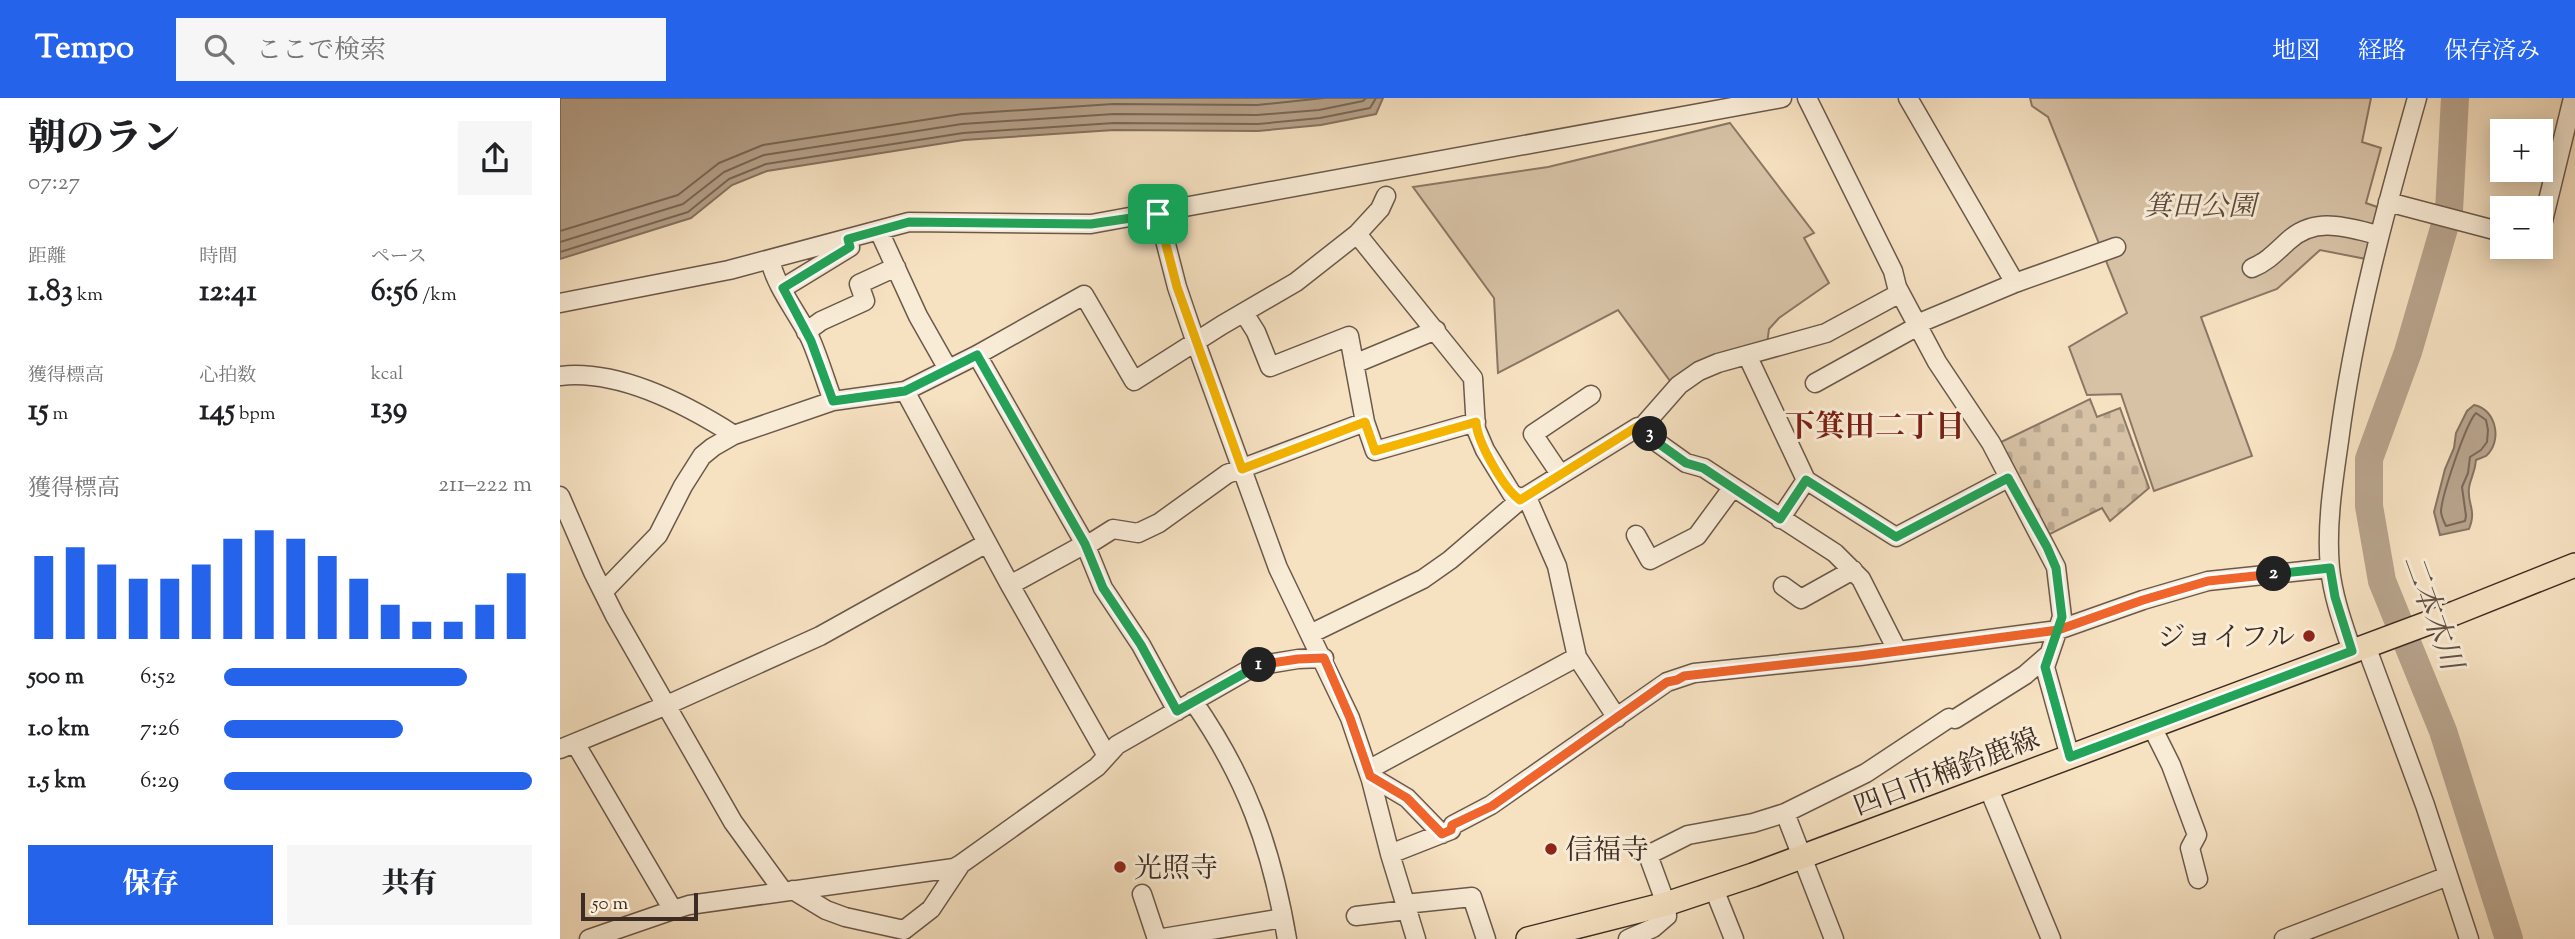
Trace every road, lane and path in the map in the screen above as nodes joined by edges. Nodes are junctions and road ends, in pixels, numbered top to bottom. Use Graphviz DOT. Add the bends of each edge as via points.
graph roads {
  1 [pos="1782,98"];
  2 [pos="1807,98"];
  3 [pos="1908,98"];
  4 [pos="2417,98"];
  5 [pos="2573,98"];
  6 [pos="1386,196"];
  7 [pos="2549,196"];
  8 [pos="2392,204"];
  9 [pos="1158,214"];
  10 [pos="2490,229"];
  11 [pos="879,231"];
  12 [pos="1357,234"];
  13 [pos="2378,235"];
  14 [pos="848,239"];
  15 [pos="2116,247"];
  16 [pos="770,260"];
  17 [pos="896,267"];
  18 [pos="2252,268"];
  19 [pos="2015,283"];
  20 [pos="783,288"];
  21 [pos="1900,293"];
  22 [pos="560,303"];
  23 [pos="1244,313"];
  24 [pos="1918,325"];
  25 [pos="1436,330"];
  26 [pos="806,332"];
  27 [pos="1196,343"];
  28 [pos="977,355"];
  29 [pos="1746,355"];
  30 [pos="1354,364"];
  31 [pos="948,369"];
  32 [pos="560,376"];
  33 [pos="1815,383"];
  34 [pos="905,391"];
  35 [pos="1591,395"];
  36 [pos="833,401"];
  37 [pos="1365,422"];
  38 [pos="1476,422"];
  39 [pos="1643,426"];
  40 [pos="734,435"];
  41 [pos="1242,469"];
  42 [pos="1560,474"];
  43 [pos="2008,478"];
  44 [pos="1806,480"];
  45 [pos="1733,487"];
  46 [pos="560,496"];
  47 [pos="1520,500"];
  48 [pos="1780,519"];
  49 [pos="1636,535"];
  50 [pos="986,543"];
  51 [pos="1085,545"];
  52 [pos="2575,565"];
  53 [pos="2330,568"];
  54 [pos="1853,570"];
  55 [pos="1010,585"];
  56 [pos="1783,586"];
  57 [pos="603,592"];
  58 [pos="2058,630"];
  59 [pos="1310,634"];
  60 [pos="2364,646"];
  61 [pos="1897,650"];
  62 [pos="2048,655"];
  63 [pos="1577,657"];
  64 [pos="1324,658"];
  65 [pos="1193,701"];
  66 [pos="667,705"];
  67 [pos="1177,711"];
  68 [pos="1617,718"];
  69 [pos="2151,725"];
  70 [pos="568,746"];
  71 [pos="1106,754"];
  72 [pos="2070,757"];
  73 [pos="1369,773"];
  74 [pos="1988,788"];
  75 [pos="1785,813"];
  76 [pos="1442,834"];
  77 [pos="1390,854"];
  78 [pos="1801,857"];
  79 [pos="961,864"];
  80 [pos="2448,876"];
  81 [pos="2198,879"];
  82 [pos="1714,889"];
  83 [pos="788,890"];
  84 [pos="1142,894"];
  85 [pos="1666,904"];
  86 [pos="1406,907"];
  87 [pos="673,909"];
  88 [pos="1356,916"];
  89 [pos="1283,918"];
  90 [pos="617,934"];
  91 [pos="906,935"];
  92 [pos="589,939"];
  93 [pos="1287,939"];
  94 [pos="1416,939"];
  95 [pos="1486,939"];
  96 [pos="1528,939"];
  97 [pos="1628,939"];
  98 [pos="1734,939"];
  99 [pos="1834,939"];
  100 [pos="2051,939"];
  101 [pos="2284,939"];
  102 [pos="2469,939"];
  1 -- 9 [label="street"];
  2 -- 21 [label="street"];
  3 -- 19 [label="street"];
  4 -- 8 [label="street"];
  5 -- 7 [label="street"];
  6 -- 12 [label="street"];
  8 -- 10 [label="street"];
  8 -- 13 [label="street"];
  9 -- 11 [label="street" via="1091,224 909,222"];
  9 -- 27 [label="street"];
  11 -- 14 [label="street"];
  11 -- 17 [label="street"];
  12 -- 23 [label="street" via="1296,282"];
  12 -- 25 [label="street"];
  13 -- 18 [label="street" via="2320,225 2298,234"];
  13 -- 53 [label="street" via="2341,420"];
  14 -- 16 [label="street"];
  14 -- 20 [label="street" via="850,247"];
  15 -- 19 [label="street"];
  16 -- 20 [label="street" via="774,278"];
  16 -- 22 [label="street"];
  17 -- 26 [label="street" via="859,284 865,301"];
  17 -- 31 [label="street"];
  19 -- 24 [label="street"];
  20 -- 26 [label="street"];
  21 -- 24 [label="street"];
  21 -- 29 [label="street" via="1826,333"];
  23 -- 27 [label="street"];
  23 -- 30 [label="street" via="1270,367 1349,336"];
  24 -- 33 [label="street"];
  24 -- 43 [label="street"];
  25 -- 30 [label="street"];
  25 -- 38 [label="street" via="1474,378"];
  26 -- 36 [label="street"];
  27 -- 28 [label="street" via="1133,381 1084,295"];
  27 -- 41 [label="street"];
  28 -- 31 [label="street"];
  28 -- 51 [label="street"];
  29 -- 39 [label="street" via="1689,377"];
  29 -- 44 [label="street"];
  30 -- 37 [label="street"];
  31 -- 34 [label="street"];
  32 -- 40 [label="street" via="635,387 695,410"];
  34 -- 36 [label="street"];
  34 -- 50 [label="street"];
  35 -- 42 [label="street" via="1533,434"];
  36 -- 40 [label="street"];
  37 -- 38 [label="street" via="1375,451"];
  37 -- 41 [label="street"];
  38 -- 47 [label="street" via="1486,450"];
  39 -- 42 [label="street"];
  39 -- 45 [label="street" via="1686,463"];
  40 -- 57 [label="street" via="702,456 658,535"];
  41 -- 51 [label="street" via="1227,474 1160,523 1138,533 1113,529"];
  41 -- 59 [label="street" via="1278,568"];
  42 -- 47 [label="street"];
  43 -- 44 [label="street" via="1896,537"];
  43 -- 58 [label="street" via="2056,568 2062,617"];
  44 -- 48 [label="street"];
  45 -- 48 [label="street"];
  45 -- 49 [label="street" via="1697,536 1650,559"];
  46 -- 57 [label="street"];
  47 -- 59 [label="street" via="1423,579"];
  47 -- 63 [label="street" via="1529,502 1557,566"];
  48 -- 54 [label="street" via="1835,553"];
  50 -- 55 [label="street"];
  50 -- 66 [label="street" via="820,636"];
  51 -- 55 [label="street"];
  51 -- 67 [label="street" via="1103,588"];
  52 -- 60 [label="main road, 四日市楠鈴鹿線"];
  53 -- 58 [label="street" via="2208,581"];
  53 -- 60 [label="street" via="2335,597"];
  54 -- 56 [label="street" via="1801,599"];
  54 -- 61 [label="street"];
  55 -- 71 [label="street"];
  57 -- 66 [label="street"];
  58 -- 61 [label="street"];
  58 -- 62 [label="street"];
  59 -- 64 [label="street"];
  60 -- 69 [label="main road, 四日市楠鈴鹿線"];
  60 -- 80 [label="street"];
  61 -- 68 [label="street" via="1694,673 1667,682"];
  62 -- 72 [label="street" via="2045,667"];
  62 -- 75 [label="street" via="2025,675 1866,773"];
  63 -- 68 [label="street"];
  63 -- 73 [label="street"];
  64 -- 65 [label="street" via="1255,666"];
  64 -- 73 [label="street"];
  65 -- 67 [label="street"];
  65 -- 89 [label="street" via="1248,797 1273,865"];
  66 -- 70 [label="street"];
  66 -- 83 [label="street" via="733,822"];
  67 -- 71 [label="street"];
  68 -- 76 [label="street" via="1492,806"];
  69 -- 72 [label="main road, 四日市楠鈴鹿線"];
  69 -- 81 [label="street" via="2197,835 2190,848"];
  70 -- 87 [label="street"];
  71 -- 79 [label="street" via="1097,767"];
  72 -- 74 [label="main road, 四日市楠鈴鹿線"];
  73 -- 76 [label="street" via="1407,798"];
  73 -- 77 [label="street"];
  74 -- 78 [label="main road, 四日市楠鈴鹿線"];
  74 -- 100 [label="street"];
  75 -- 78 [label="street"];
  75 -- 85 [label="street" via="1688,835 1648,855"];
  76 -- 77 [label="street"];
  77 -- 86 [label="street"];
  78 -- 82 [label="main road, 四日市楠鈴鹿線"];
  78 -- 99 [label="street"];
  79 -- 83 [label="street"];
  79 -- 91 [label="street" via="931,909"];
  80 -- 101 [label="street"];
  80 -- 102 [label="street"];
  82 -- 85 [label="main road, 四日市楠鈴鹿線"];
  82 -- 98 [label="street"];
  83 -- 87 [label="street"];
  83 -- 91 [label="street" via="826,909"];
  84 -- 89 [label="street" via="1157,939"];
  85 -- 96 [label="main road, 四日市楠鈴鹿線"];
  85 -- 97 [label="street" via="1667,916"];
  86 -- 88 [label="street"];
  86 -- 94 [label="street"];
  86 -- 95 [label="street" via="1472,897"];
  87 -- 90 [label="street"];
  89 -- 93 [label="street"];
  90 -- 92 [label="street"];
}
